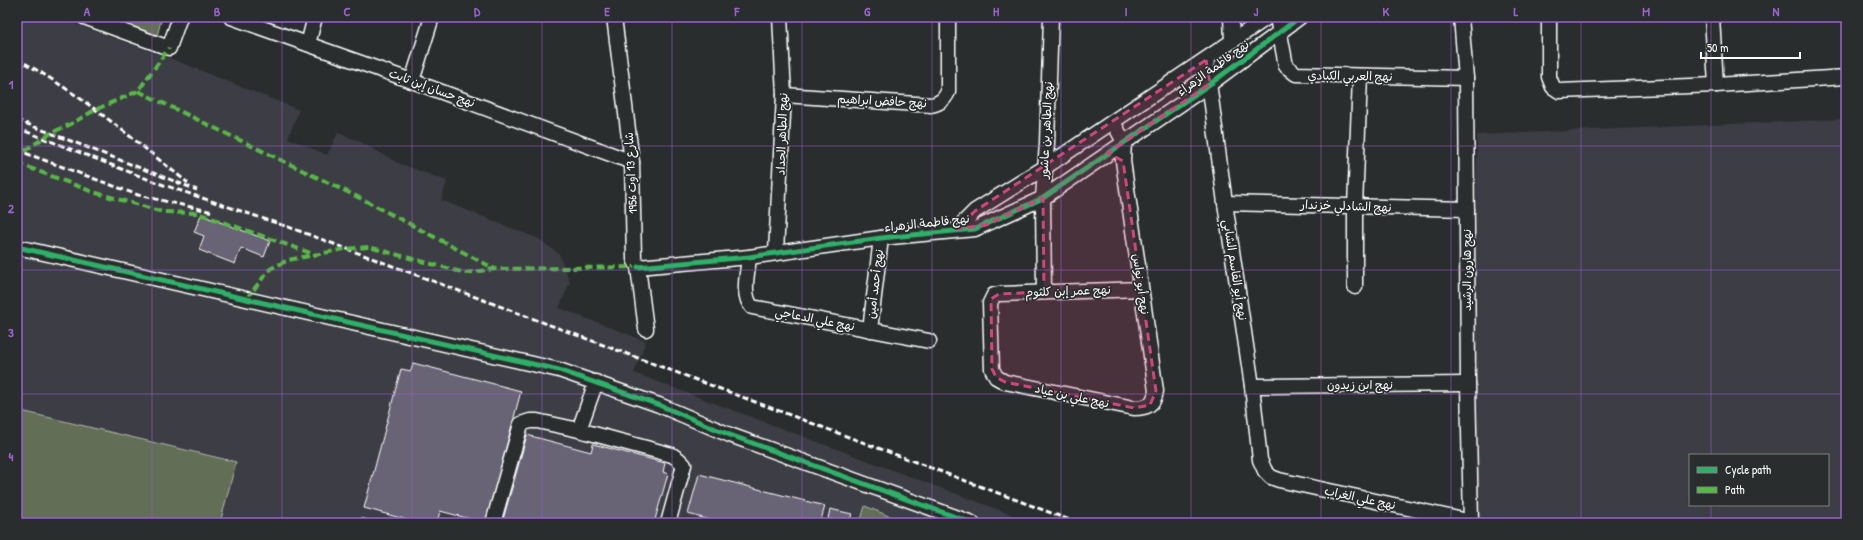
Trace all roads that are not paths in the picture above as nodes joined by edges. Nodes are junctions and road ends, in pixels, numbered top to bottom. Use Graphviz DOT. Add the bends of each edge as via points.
graph roads {
  1 [pos="84,17"];
  2 [pos="180,17"];
  3 [pos="231,17"];
  4 [pos="315,17"];
  5 [pos="432,17"];
  6 [pos="614,17"];
  7 [pos="780,17"];
  8 [pos="948,17"];
  9 [pos="1051,17"];
  10 [pos="1231,17"];
  11 [pos="1268,17"];
  12 [pos="1300,17"];
  13 [pos="1461,17"];
  14 [pos="1549,17"];
  15 [pos="1712,17"];
  16 [pos="1278,24"];
  17 [pos="1232,41"];
  18 [pos="308,44"];
  19 [pos="1206,60"];
  20 [pos="1360,76"];
  21 [pos="1846,77"];
  22 [pos="1466,78"];
  23 [pos="412,81"];
  24 [pos="1210,84"];
  25 [pos="1716,85"];
  26 [pos="784,95"];
  27 [pos="1113,122"];
  28 [pos="1096,134"];
  29 [pos="1124,142"];
  30 [pos="1108,153"];
  31 [pos="1124,161"];
  32 [pos="632,162"];
  33 [pos="1044,168"];
  34 [pos="1043,198"];
  35 [pos="1224,202"];
  36 [pos="1355,207"];
  37 [pos="1467,209"];
  38 [pos="957,229"];
  39 [pos="881,238"];
  40 [pos="17,247"];
  41 [pos="776,252"];
  42 [pos="749,257"];
  43 [pos="638,267"];
  44 [pos="1355,287"];
  45 [pos="1141,289"];
  46 [pos="1044,292"];
  47 [pos="646,329"];
  48 [pos="870,330"];
  49 [pos="929,341"];
  50 [pos="996,377"];
  51 [pos="596,382"];
  52 [pos="1468,384"];
  53 [pos="1252,386"];
  54 [pos="1150,405"];
  55 [pos="579,430"];
  56 [pos="1271,477"];
  57 [pos="1472,522"];
  58 [pos="493,523"];
  59 [pos="668,523"];
  60 [pos="972,523"];
  1 -- 2 [label="street" via="169,48"];
  3 -- 18 [label="street, نهج حسان إبن ثابت"];
  4 -- 18 [label="street"];
  5 -- 23 [label="street"];
  6 -- 32 [label="street, شارع 13 اوت 1956"];
  7 -- 26 [label="street, نهج الطاهر الحداد"];
  8 -- 26 [label="street, نهج حافض ابراهيم" via="948,92 945,99 938,103 931,105"];
  9 -- 33 [label="street, نهج الطاهر بن عاشور"];
  10 -- 17 [label="street"];
  11 -- 17 [label="street, نهج فاطمة الزهراء"];
  12 -- 16 [label="street, نهج فاطمة الزهراء"];
  13 -- 22 [label="street, نهج هارون الرشيد"];
  14 -- 25 [label="street" via="1549,77 1553,87 1559,91"];
  15 -- 25 [label="street"];
  16 -- 20 [label="street, نهج العربي الكبادي" via="1286,66 1296,74"];
  16 -- 24 [label="street, نهج فاطمة الزهراء"];
  17 -- 19 [label="street, نهج فاطمة الزهراء"];
  18 -- 23 [label="street, نهج حسان إبن ثابت"];
  19 -- 24 [label="street, نهج أبو القاسم الشابي"];
  19 -- 27 [label="street, نهج فاطمة الزهراء"];
  20 -- 22 [label="street, نهج العربي الكبادي"];
  20 -- 36 [label="street"];
  21 -- 25 [label="street"];
  22 -- 37 [label="street, نهج هارون الرشيد"];
  23 -- 32 [label="street, نهج حسان إبن ثابت"];
  24 -- 29 [label="street, نهج فاطمة الزهراء"];
  24 -- 35 [label="street, نهج أبو القاسم الشابي"];
  26 -- 41 [label="street, نهج الطاهر الحداد"];
  27 -- 28 [label="street, نهج فاطمة الزهراء"];
  27 -- 29 [label="street"];
  28 -- 30 [label="street"];
  28 -- 33 [label="street, نهج فاطمة الزهراء"];
  29 -- 30 [label="street, نهج فاطمة الزهراء"];
  29 -- 31 [label="street, نهج أبو نواس"];
  30 -- 31 [label="street"];
  30 -- 34 [label="street, نهج فاطمة الزهراء"];
  31 -- 45 [label="street, نهج أبو نواس"];
  32 -- 43 [label="street, شارع 13 اوت 1956" via="634,259"];
  33 -- 34 [label="street, نهج الطاهر بن عاشور"];
  33 -- 38 [label="street, نهج فاطمة الزهراء" via="975,211"];
  34 -- 38 [label="street, نهج فاطمة الزهراء" via="981,227"];
  34 -- 46 [label="street, نهج الطاهر بن عاشور"];
  35 -- 36 [label="street, نهج الشادلي خزندار"];
  35 -- 53 [label="street, نهج أبو القاسم الشابي"];
  36 -- 37 [label="street, نهج الشادلي خزندار"];
  36 -- 44 [label="street"];
  37 -- 52 [label="street, نهج هارون الرشيد"];
  38 -- 39 [label="street, نهج فاطمة الزهراء"];
  39 -- 41 [label="street, نهج فاطمة الزهراء"];
  39 -- 48 [label="street, نهج أحمد أمين"];
  40 -- 51 [label="street" via="559,370"];
  41 -- 42 [label="street, نهج فاطمة الزهراء"];
  42 -- 43 [label="street, نهج فاطمة الزهراء"];
  42 -- 48 [label="street, نهج علي الدعاجي" via="746,295 752,307"];
  43 -- 47 [label="street, شارع 13 اوت 1956"];
  45 -- 46 [label="street, نهج عمر إبن كلثوم"];
  45 -- 54 [label="street, نهج أبو نواس" via="1156,391 1154,401"];
  46 -- 50 [label="street, نهج عمر إبن كلثوم" via="994,295 990,303 992,369"];
  48 -- 49 [label="street, نهج علي الدعاجي"];
  50 -- 54 [label="street, نهج علي بن عياد" via="1005,382 1134,408"];
  51 -- 55 [label="street"];
  51 -- 60 [label="street" via="730,435"];
  52 -- 53 [label="street, نهج ابن زيدون"];
  52 -- 57 [label="street, نهج هارون الرشيد"];
  53 -- 56 [label="street, نهج أبو القاسم الشابي" via="1260,460"];
  55 -- 58 [label="street" via="537,421 521,424"];
  55 -- 59 [label="street" via="672,455 684,465"];
  56 -- 57 [label="street, نهج علي الغراب"];
}
